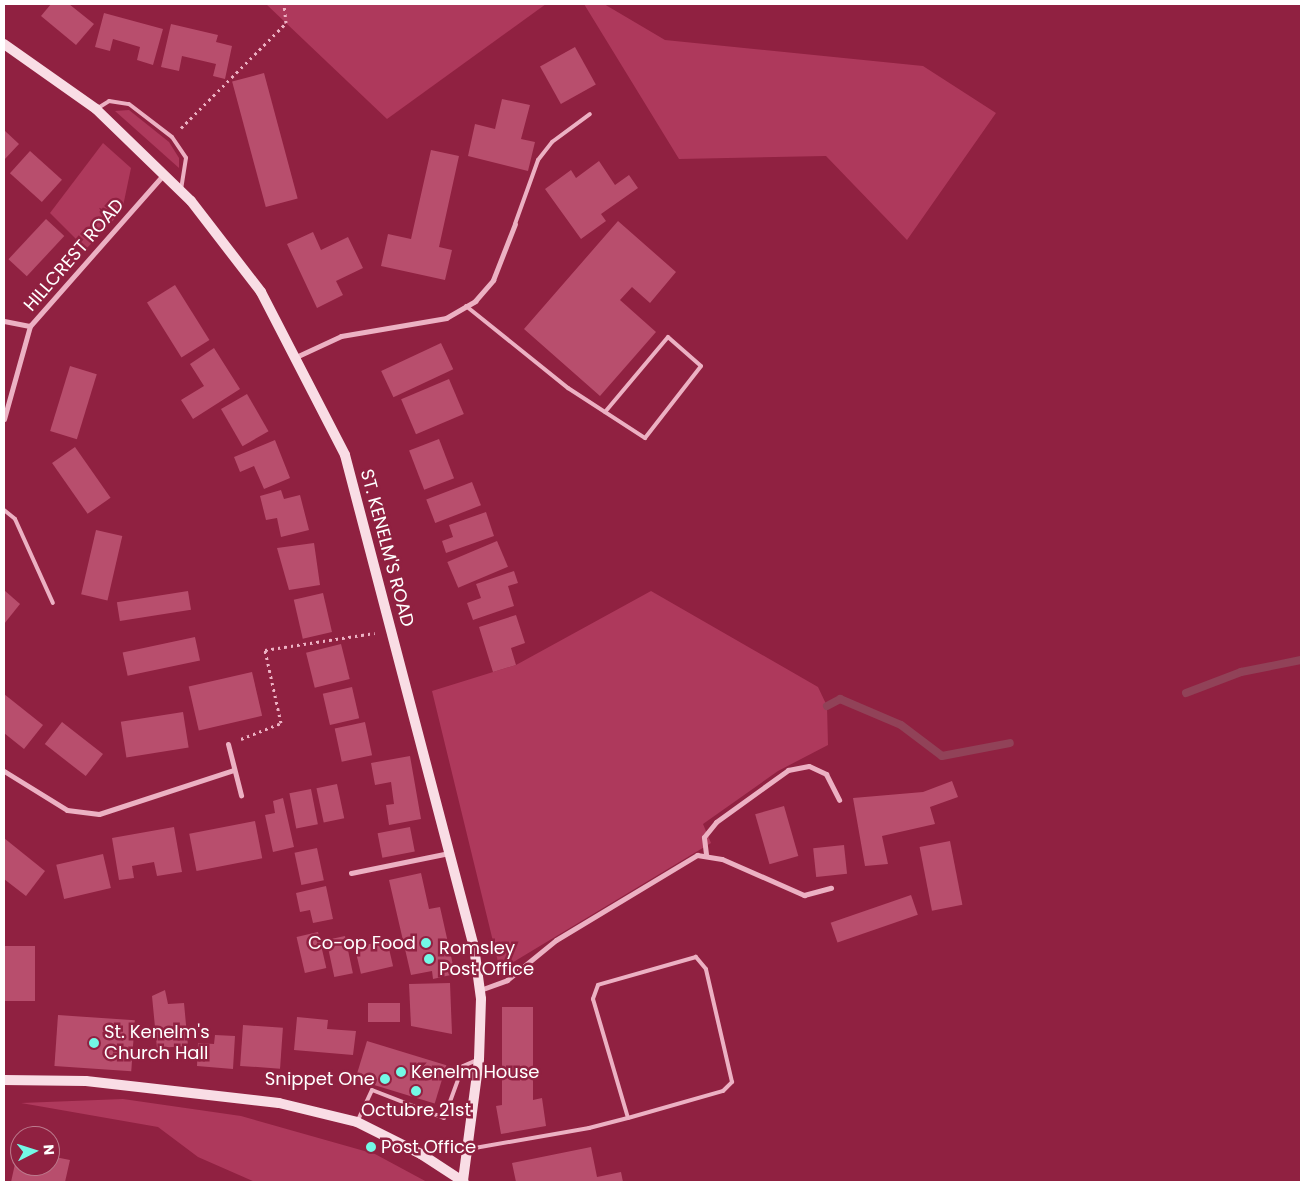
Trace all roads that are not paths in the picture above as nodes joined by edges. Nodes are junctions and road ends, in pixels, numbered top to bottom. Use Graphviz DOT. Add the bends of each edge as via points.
graph roads {
  1 [pos="4,44"];
  2 [pos="96,109"];
  3 [pos="590,114"];
  4 [pos="163,175"];
  5 [pos="181,191"];
  6 [pos="515,224"];
  7 [pos="466,306"];
  8 [pos="4,321"];
  9 [pos="30,326"];
  10 [pos="298,356"];
  11 [pos="604,412"];
  12 [pos="4,419"];
  13 [pos="4,510"];
  14 [pos="52,603"];
  15 [pos="228,744"];
  16 [pos="234,770"];
  17 [pos="4,772"];
  18 [pos="241,795"];
  19 [pos="839,800"];
  20 [pos="449,853"];
  21 [pos="706,854"];
  22 [pos="351,873"];
  23 [pos="831,888"];
  24 [pos="480,990"];
  25 [pos="479,1059"];
  26 [pos="4,1080"];
  27 [pos="628,1118"];
  28 [pos="357,1122"];
  29 [pos="467,1150"];
  30 [pos="463,1182"];
  1 -- 2 [label="street, ST. KENELM'S ROAD"];
  2 -- 4 [label="street, ST. KENELM'S ROAD"];
  2 -- 5 [label="lane" via="109,101 129,104 172,137 186,158"];
  3 -- 6 [label="lane" via="552,142 538,160"];
  4 -- 5 [label="street, ST. KENELM'S ROAD"];
  4 -- 9 [label="street, HILLCREST ROAD"];
  5 -- 10 [label="street, ST. KENELM'S ROAD" via="261,292"];
  6 -- 7 [label="street" via="492,280"];
  7 -- 10 [label="street" via="446,318 341,336"];
  7 -- 11 [label="lane" via="568,388"];
  8 -- 9 [label="street"];
  9 -- 12 [label="street, HILLCREST ROAD"];
  10 -- 20 [label="street, ST. KENELM'S ROAD" via="345,455"];
  11 -- 11 [label="lane" via="645,438 701,366 668,337"];
  13 -- 14 [label="lane" via="15,519"];
  15 -- 16 [label="street"];
  16 -- 17 [label="street" via="99,814 67,810"];
  16 -- 18 [label="street"];
  19 -- 21 [label="street" via="826,774 809,766 788,770 716,822 704,837"];
  20 -- 22 [label="street"];
  20 -- 24 [label="street, ST. KENELM'S ROAD" via="474,947"];
  21 -- 23 [label="street" via="796,893"];
  21 -- 24 [label="street" via="683,862 556,940 507,980"];
  24 -- 25 [label="street, ST. KENELM'S ROAD"];
  25 -- 28 [label="lane" via="463,1066 444,1118 372,1090"];
  25 -- 29 [label="street, ST. KENELM'S ROAD"];
  26 -- 28 [label="street" via="86,1081 200,1093 279,1103"];
  27 -- 27 [label="lane" via="723,1091 732,1082 706,969 696,957 598,985 593,999"];
  27 -- 29 [label="lane"];
  28 -- 30 [label="street"];
  29 -- 30 [label="street, ST. KENELM'S ROAD"];
}
